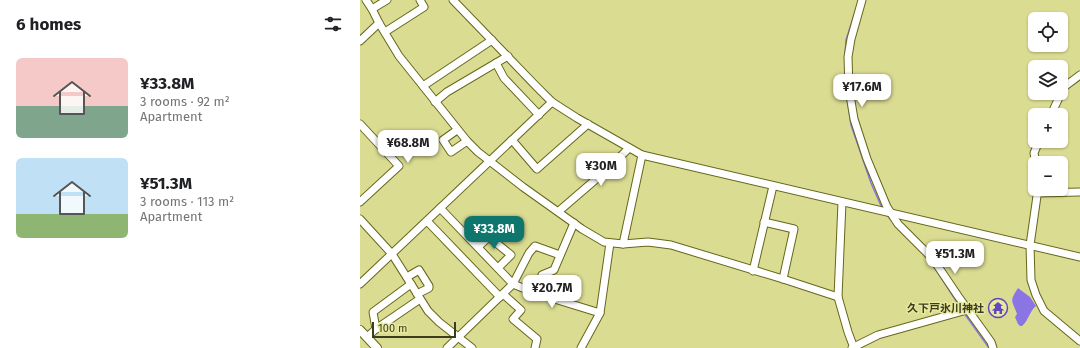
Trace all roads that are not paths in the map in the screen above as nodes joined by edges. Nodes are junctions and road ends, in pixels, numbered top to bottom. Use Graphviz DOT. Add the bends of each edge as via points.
graph roads {
  1 [pos="366,0"];
  2 [pos="387,0"];
  3 [pos="420,0"];
  4 [pos="453,0"];
  5 [pos="862,0"];
  6 [pos="372,9"];
  7 [pos="379,23"];
  8 [pos="385,32"];
  9 [pos="492,40"];
  10 [pos="360,41"];
  11 [pos="508,56"];
  12 [pos="496,63"];
  13 [pos="1080,75"];
  14 [pos="1068,84"];
  15 [pos="423,86"];
  16 [pos="435,102"];
  17 [pos="552,102"];
  18 [pos="539,115"];
  19 [pos="360,124"];
  20 [pos="588,124"];
  21 [pos="457,130"];
  22 [pos="512,140"];
  23 [pos="467,141"];
  24 [pos="629,148"];
  25 [pos="642,155"];
  26 [pos="490,161"];
  27 [pos="773,186"];
  28 [pos="1068,192"];
  29 [pos="1080,192"];
  30 [pos="1036,196"];
  31 [pos="360,202"];
  32 [pos="842,202"];
  33 [pos="440,208"];
  34 [pos="558,211"];
  35 [pos="887,212"];
  36 [pos="360,219"];
  37 [pos="427,221"];
  38 [pos="764,222"];
  39 [pos="574,223"];
  40 [pos="610,243"];
  41 [pos="623,244"];
  42 [pos="1030,245"];
  43 [pos="478,247"];
  44 [pos="392,254"];
  45 [pos="560,256"];
  46 [pos="1080,256"];
  47 [pos="498,268"];
  48 [pos="753,271"];
  49 [pos="407,278"];
  50 [pos="783,279"];
  51 [pos="360,284"];
  52 [pos="411,284"];
  53 [pos="513,284"];
  54 [pos="535,293"];
  55 [pos="501,295"];
  56 [pos="419,297"];
  57 [pos="838,298"];
  58 [pos="967,310"];
  59 [pos="600,313"];
  60 [pos="376,329"];
  61 [pos="360,330"];
  62 [pos="367,336"];
  63 [pos="457,337"];
  64 [pos="1080,341"];
  65 [pos="377,348"];
  66 [pos="447,348"];
  67 [pos="472,348"];
  68 [pos="535,348"];
  69 [pos="581,348"];
  70 [pos="853,348"];
  71 [pos="994,348"];
  1 -- 6 [label="street"];
  2 -- 6 [label="street"];
  3 -- 8 [label="street" via="424,6"];
  4 -- 9 [label="street"];
  5 -- 35 [label="street" via="848,56 849,89 854,119"];
  6 -- 7 [label="street"];
  7 -- 8 [label="street"];
  7 -- 10 [label="street"];
  8 -- 15 [label="street" via="399,56"];
  9 -- 11 [label="street"];
  9 -- 15 [label="street"];
  11 -- 12 [label="street"];
  11 -- 17 [label="street"];
  12 -- 16 [label="street"];
  12 -- 18 [label="street" via="504,78"];
  13 -- 14 [label="street"];
  15 -- 16 [label="street"];
  16 -- 21 [label="street"];
  17 -- 18 [label="street"];
  17 -- 20 [label="street"];
  18 -- 22 [label="street"];
  19 -- 31 [label="street" via="399,166"];
  20 -- 22 [label="street" via="537,169"];
  20 -- 24 [label="street"];
  21 -- 23 [label="street"];
  21 -- 23 [label="street" via="443,140 451,152"];
  22 -- 26 [label="street"];
  23 -- 26 [label="street"];
  24 -- 25 [label="street"];
  24 -- 34 [label="street"];
  25 -- 27 [label="street"];
  25 -- 41 [label="street"];
  26 -- 33 [label="street"];
  26 -- 34 [label="street"];
  27 -- 32 [label="street"];
  27 -- 38 [label="street"];
  28 -- 29 [label="street"];
  30 -- 42 [label="street"];
  32 -- 35 [label="street"];
  32 -- 57 [label="street"];
  33 -- 37 [label="street"];
  33 -- 43 [label="street"];
  34 -- 39 [label="street"];
  35 -- 42 [label="street"];
  35 -- 58 [label="street" via="933,259"];
  36 -- 44 [label="street"];
  37 -- 44 [label="street"];
  37 -- 55 [label="street"];
  38 -- 48 [label="street"];
  38 -- 50 [label="street" via="794,229"];
  39 -- 40 [label="street" via="595,237"];
  39 -- 45 [label="street"];
  40 -- 41 [label="street"];
  40 -- 59 [label="street"];
  41 -- 48 [label="street" via="665,244"];
  42 -- 46 [label="street"];
  42 -- 64 [label="street" via="1031,280 1041,306"];
  43 -- 47 [label="street"];
  43 -- 47 [label="street" via="488,237 511,255"];
  44 -- 49 [label="street"];
  44 -- 51 [label="street"];
  45 -- 53 [label="street" via="535,246"];
  45 -- 54 [label="street" via="554,270 542,275"];
  47 -- 53 [label="street"];
  48 -- 50 [label="street"];
  49 -- 52 [label="street"];
  49 -- 56 [label="street" via="419,270 429,288"];
  50 -- 57 [label="street"];
  52 -- 56 [label="street"];
  52 -- 60 [label="street" via="373,312"];
  53 -- 54 [label="street"];
  53 -- 55 [label="street"];
  54 -- 59 [label="street"];
  55 -- 63 [label="street"];
  55 -- 68 [label="street" via="521,310 513,319 537,339"];
  56 -- 60 [label="street"];
  56 -- 63 [label="street" via="428,311"];
  57 -- 70 [label="street"];
  58 -- 70 [label="street" via="878,335"];
  58 -- 71 [label="street"];
  59 -- 69 [label="street"];
  60 -- 62 [label="street"];
  61 -- 62 [label="main road"];
  62 -- 65 [label="main road"];
  63 -- 66 [label="street"];
  63 -- 67 [label="street"];
}
